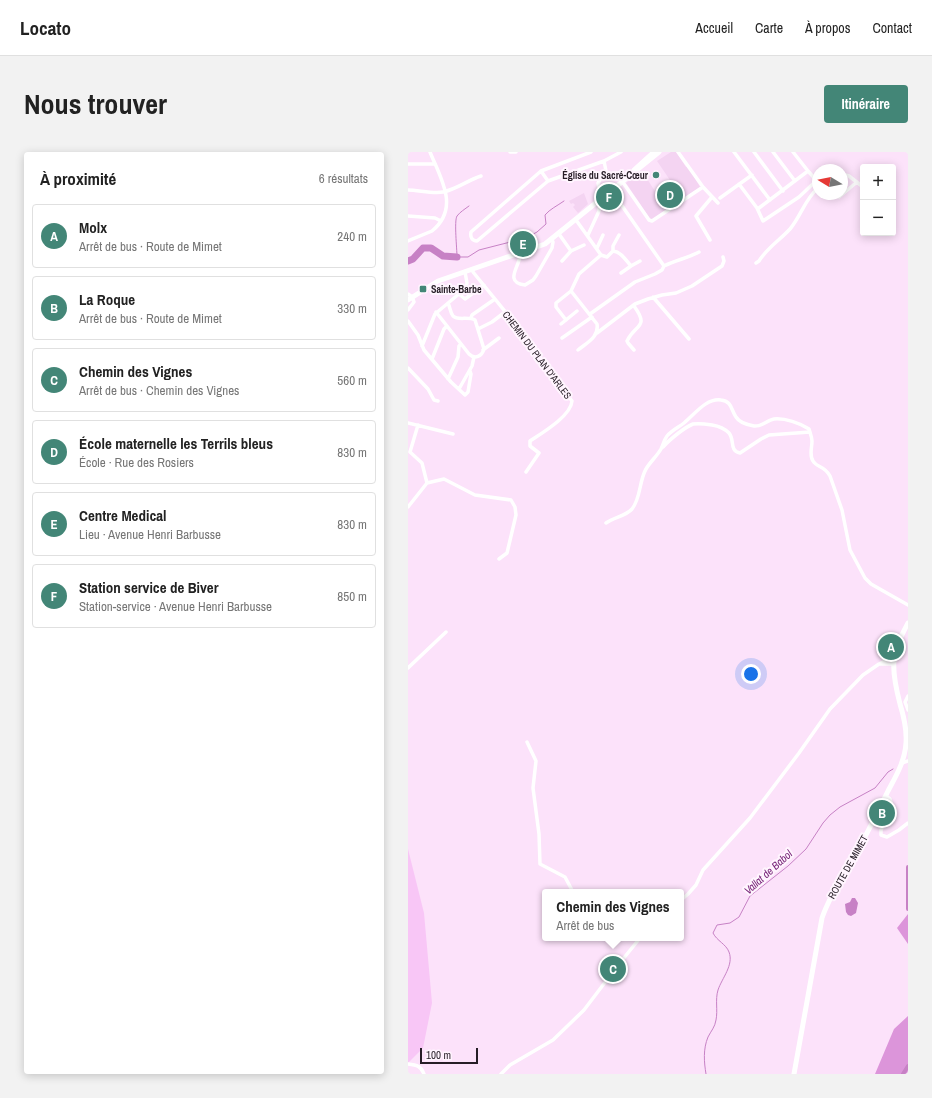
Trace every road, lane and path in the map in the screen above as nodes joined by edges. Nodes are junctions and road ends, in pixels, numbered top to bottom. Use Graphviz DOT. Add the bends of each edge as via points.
graph roads {
  1 [pos="430,152"];
  2 [pos="510,152"];
  3 [pos="516,152"];
  4 [pos="591,152"];
  5 [pos="621,152"];
  6 [pos="654,152"];
  7 [pos="659,152"];
  8 [pos="678,152"];
  9 [pos="734,152"];
  10 [pos="754,152"];
  11 [pos="773,152"];
  12 [pos="793,152"];
  13 [pos="616,153"];
  14 [pos="604,161"];
  15 [pos="408,164"];
  16 [pos="435,164"];
  17 [pos="541,171"];
  18 [pos="808,171"];
  19 [pos="632,173"];
  20 [pos="752,175"];
  21 [pos="812,175"];
  22 [pos="481,176"];
  23 [pos="848,176"];
  24 [pos="548,181"];
  25 [pos="622,181"];
  26 [pos="795,181"];
  27 [pos="857,182"];
  28 [pos="739,184"];
  29 [pos="860,184"];
  30 [pos="812,185"];
  31 [pos="703,187"];
  32 [pos="408,190"];
  33 [pos="611,190"];
  34 [pos="848,190"];
  35 [pos="446,191"];
  36 [pos="783,191"];
  37 [pos="812,194"];
  38 [pos="604,196"];
  39 [pos="712,197"];
  40 [pos="720,198"];
  41 [pos="770,200"];
  42 [pos="718,203"];
  43 [pos="599,208"];
  44 [pos="757,208"];
  45 [pos="408,216"];
  46 [pos="576,220"];
  47 [pos="441,221"];
  48 [pos="559,234"];
  49 [pos="619,234"];
  50 [pos="588,235"];
  51 [pos="603,236"];
  52 [pos="552,240"];
  53 [pos="710,240"];
  54 [pos="408,241"];
  55 [pos="584,245"];
  56 [pos="597,248"];
  57 [pos="571,251"];
  58 [pos="613,251"];
  59 [pos="699,252"];
  60 [pos="520,253"];
  61 [pos="601,255"];
  62 [pos="723,257"];
  63 [pos="562,261"];
  64 [pos="640,261"];
  65 [pos="756,263"];
  66 [pos="631,266"];
  67 [pos="664,266"];
  68 [pos="473,269"];
  69 [pos="465,272"];
  70 [pos="621,273"];
  71 [pos="484,285"];
  72 [pos="571,291"];
  73 [pos="459,294"];
  74 [pos="409,297"];
  75 [pos="653,297"];
  76 [pos="495,299"];
  77 [pos="448,303"];
  78 [pos="634,306"];
  79 [pos="408,310"];
  80 [pos="577,311"];
  81 [pos="436,312"];
  82 [pos="505,312"];
  83 [pos="591,316"];
  84 [pos="471,318"];
  85 [pos="566,320"];
  86 [pos="408,321"];
  87 [pos="561,324"];
  88 [pos="447,326"];
  89 [pos="478,329"];
  90 [pos="597,332"];
  91 [pos="499,338"];
  92 [pos="562,338"];
  93 [pos="689,339"];
  94 [pos="461,344"];
  95 [pos="422,346"];
  96 [pos="483,350"];
  97 [pos="578,350"];
  98 [pos="634,350"];
  99 [pos="474,357"];
  100 [pos="432,359"];
  101 [pos="408,368"];
  102 [pos="470,371"];
  103 [pos="448,379"];
  104 [pos="459,390"];
  105 [pos="438,401"];
  106 [pos="408,423"];
  107 [pos="418,425"];
  108 [pos="810,432"];
  109 [pos="453,434"];
  110 [pos="661,449"];
  111 [pos="526,472"];
  112 [pos="427,483"];
  113 [pos="408,507"];
  114 [pos="606,523"];
  115 [pos="500,559"];
  116 [pos="908,605"];
  117 [pos="908,623"];
  118 [pos="446,632"];
  119 [pos="894,658"];
  120 [pos="880,664"];
  121 [pos="893,664"];
  122 [pos="408,668"];
  123 [pos="908,696"];
  124 [pos="908,710"];
  125 [pos="527,742"];
  126 [pos="908,761"];
  127 [pos="902,763"];
  128 [pos="886,796"];
  129 [pos="908,823"];
  130 [pos="571,889"];
  131 [pos="684,897"];
  132 [pos="637,941"];
  133 [pos="408,1064"];
  134 [pos="424,1074"];
  135 [pos="501,1074"];
  136 [pos="794,1074"];
  1 -- 16 [label="street"];
  2 -- 3 [label="street"];
  4 -- 17 [label="street"];
  5 -- 13 [label="street"];
  6 -- 19 [label="main road"];
  7 -- 19 [label="main road"];
  8 -- 31 [label="street"];
  9 -- 20 [label="street"];
  10 -- 36 [label="street"];
  11 -- 26 [label="street"];
  12 -- 18 [label="street"];
  13 -- 14 [label="street"];
  14 -- 24 [label="street"];
  14 -- 38 [label="street" via="606,171 598,183"];
  15 -- 16 [label="street"];
  16 -- 35 [label="street"];
  17 -- 24 [label="street"];
  17 -- 24 [label="street" via="471,232 474,241 478,241"];
  18 -- 21 [label="street"];
  18 -- 26 [label="street"];
  19 -- 25 [label="main road"];
  20 -- 28 [label="street"];
  20 -- 41 [label="street"];
  22 -- 35 [label="street"];
  23 -- 27 [label="street"];
  25 -- 31 [label="street" via="652,221"];
  25 -- 33 [label="main road"];
  26 -- 36 [label="street"];
  27 -- 29 [label="street"];
  27 -- 34 [label="street"];
  28 -- 40 [label="street"];
  28 -- 44 [label="street"];
  30 -- 44 [label="street" via="765,221 762,220"];
  31 -- 39 [label="street"];
  32 -- 35 [label="street"];
  33 -- 38 [label="main road"];
  33 -- 67 [label="street"];
  35 -- 47 [label="street" via="447,206"];
  36 -- 41 [label="street"];
  37 -- 65 [label="street" via="789,230"];
  38 -- 46 [label="main road"];
  39 -- 42 [label="street"];
  39 -- 53 [label="street" via="696,216"];
  41 -- 44 [label="street"];
  43 -- 50 [label="street"];
  45 -- 47 [label="street" via="435,218"];
  46 -- 48 [label="main road"];
  46 -- 50 [label="street"];
  47 -- 54 [label="street" via="432,231"];
  48 -- 52 [label="main road"];
  48 -- 57 [label="street"];
  49 -- 58 [label="street"];
  50 -- 56 [label="street"];
  51 -- 56 [label="street"];
  52 -- 60 [label="main road"];
  52 -- 60 [label="street" via="552,248 536,276 525,285 519,284 514,276"];
  55 -- 57 [label="street"];
  56 -- 61 [label="street"];
  57 -- 63 [label="street"];
  58 -- 61 [label="street" via="607,257"];
  58 -- 66 [label="street" via="620,253"];
  59 -- 67 [label="street"];
  60 -- 68 [label="main road"];
  61 -- 72 [label="street" via="578,274"];
  62 -- 75 [label="street" via="722,266 692,286 676,293"];
  64 -- 66 [label="street"];
  66 -- 70 [label="street"];
  67 -- 83 [label="street" via="655,274 635,282"];
  68 -- 69 [label="main road"];
  68 -- 71 [label="street, CHEMIN DU PLAN D'ARLES"];
  69 -- 73 [label="street" via="466,288"];
  69 -- 74 [label="main road" via="438,280"];
  71 -- 73 [label="street" via="465,299"];
  71 -- 76 [label="street, CHEMIN DU PLAN D'ARLES"];
  72 -- 83 [label="street"];
  72 -- 85 [label="street" via="556,303 556,307"];
  73 -- 77 [label="street"];
  74 -- 79 [label="street" via="414,302"];
  75 -- 78 [label="street"];
  75 -- 93 [label="street"];
  76 -- 82 [label="street, CHEMIN DU PLAN D'ARLES"];
  76 -- 84 [label="street"];
  77 -- 81 [label="street"];
  77 -- 84 [label="street" via="455,317"];
  78 -- 90 [label="street"];
  78 -- 98 [label="street" via="641,315 638,329 627,341"];
  80 -- 85 [label="street"];
  81 -- 88 [label="street"];
  81 -- 95 [label="street"];
  82 -- 89 [label="street"];
  82 -- 111 [label="street, CHEMIN DU PLAN D'ARLES" via="519,327 572,402 560,419 530,441 530,446 539,453"];
  83 -- 90 [label="street" via="597,324"];
  83 -- 92 [label="street"];
  84 -- 89 [label="street" via="475,320"];
  85 -- 87 [label="street"];
  86 -- 95 [label="street"];
  88 -- 94 [label="street"];
  88 -- 100 [label="street"];
  89 -- 96 [label="street"];
  90 -- 97 [label="street" via="594,338"];
  91 -- 96 [label="street"];
  94 -- 99 [label="street"];
  94 -- 103 [label="street"];
  95 -- 100 [label="street"];
  96 -- 99 [label="street" via="478,357"];
  99 -- 102 [label="street"];
  100 -- 103 [label="street"];
  101 -- 105 [label="street" via="428,389 434,400"];
  102 -- 104 [label="street"];
  102 -- 104 [label="street" via="468,394"];
  103 -- 104 [label="street"];
  106 -- 107 [label="street"];
  107 -- 109 [label="street"];
  107 -- 112 [label="street" via="410,452 422,463"];
  108 -- 110 [label="street" via="770,435 740,453 733,450 732,438 726,430 716,426 693,424"];
  108 -- 110 [label="street" via="809,428 803,425 783,420 774,420 761,426 743,423 736,417 728,402 719,399 701,407 671,432"];
  108 -- 116 [label="street" via="811,458 815,464 827,470 830,476 842,510 850,550 865,578"];
  110 -- 114 [label="street" via="646,469 632,509"];
  112 -- 113 [label="street"];
  112 -- 115 [label="street" via="444,479 475,495 512,500 516,515 507,553"];
  117 -- 119 [label="main road, ROUTE DE MIMET"];
  118 -- 122 [label="street"];
  119 -- 120 [label="street"];
  119 -- 121 [label="main road, ROUTE DE MIMET"];
  120 -- 121 [label="street"];
  120 -- 131 [label="street" via="863,675 830,709 750,818 703,870 696,885"];
  121 -- 127 [label="main road, ROUTE DE MIMET" via="894,682 906,731"];
  123 -- 124 [label="street" via="904,702"];
  125 -- 130 [label="street" via="536,761 533,788 540,864 565,877"];
  126 -- 127 [label="street"];
  127 -- 128 [label="main road, ROUTE DE MIMET"];
  128 -- 129 [label="street" via="892,806 881,835 887,836"];
  128 -- 136 [label="main road, ROUTE DE MIMET" via="831,896 822,918"];
  132 -- 135 [label="street" via="584,1010 554,1040 510,1065"];
  133 -- 134 [label="street" via="421,1067"];
}
